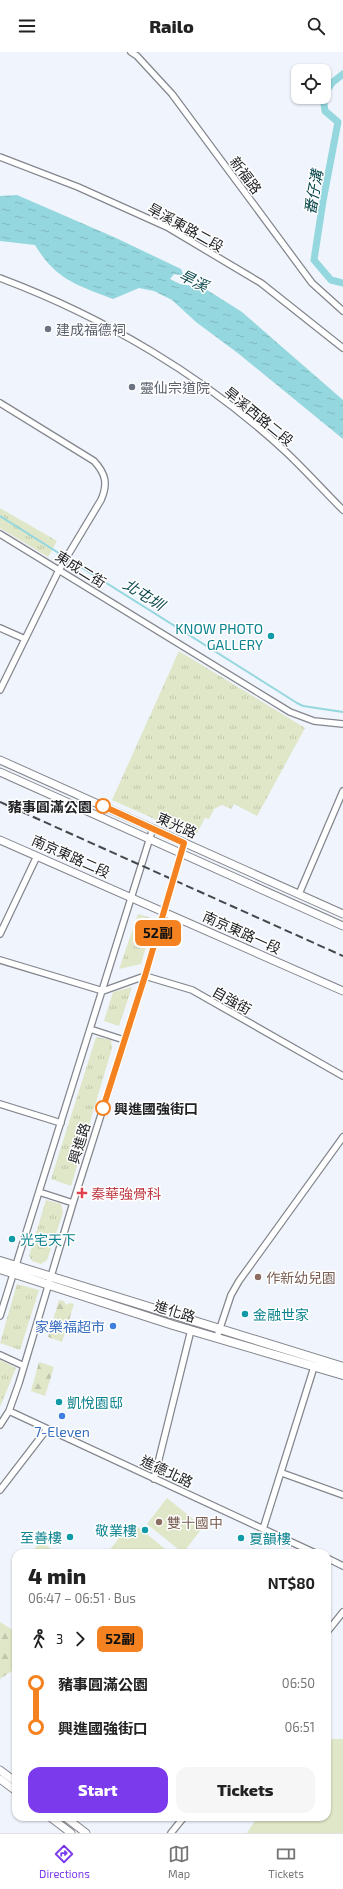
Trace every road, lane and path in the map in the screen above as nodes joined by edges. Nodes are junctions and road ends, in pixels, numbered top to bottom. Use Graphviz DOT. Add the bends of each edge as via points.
graph roads {
  1 [pos="131,52"];
  2 [pos="0,157"];
  3 [pos="0,278"];
  4 [pos="343,311"];
  5 [pos="343,348"];
  6 [pos="0,403"];
  7 [pos="343,510"];
  8 [pos="0,534"];
  9 [pos="59,570"];
  10 [pos="0,628"];
  11 [pos="25,639"];
  12 [pos="0,690"];
  13 [pos="343,724"];
  14 [pos="0,760"];
  15 [pos="0,772"];
  16 [pos="343,791"];
  17 [pos="153,828"];
  18 [pos="150,838"];
  19 [pos="0,840"];
  20 [pos="184,843"];
  21 [pos="181,852"];
  22 [pos="37,856"];
  23 [pos="299,894"];
  24 [pos="131,897"];
  25 [pos="164,912"];
  26 [pos="343,914"];
  27 [pos="343,926"];
  28 [pos="0,934"];
  29 [pos="0,960"];
  30 [pos="145,976"];
  31 [pos="103,991"];
  32 [pos="343,991"];
  33 [pos="90,1029"];
  34 [pos="124,1040"];
  35 [pos="343,1076"];
  36 [pos="0,1104"];
  37 [pos="61,1123"];
  38 [pos="343,1137"];
  39 [pos="39,1192"];
  40 [pos="73,1203"];
  41 [pos="0,1261"];
  42 [pos="0,1269"];
  43 [pos="15,1270"];
  44 [pos="50,1281"];
  45 [pos="0,1316"];
  46 [pos="191,1330"];
  47 [pos="218,1334"];
  48 [pos="0,1355"];
  49 [pos="24,1366"];
  50 [pos="314,1367"];
  51 [pos="343,1367"];
  52 [pos="343,1375"];
  53 [pos="9,1411"];
  54 [pos="0,1425"];
  55 [pos="47,1429"];
  56 [pos="282,1473"];
  57 [pos="154,1479"];
  58 [pos="0,1490"];
  59 [pos="343,1495"];
  60 [pos="264,1529"];
  61 [pos="306,1549"];
  62 [pos="331,1560"];
  63 [pos="343,1566"];
  64 [pos="343,1612"];
  65 [pos="331,1627"];
  66 [pos="0,1770"];
  67 [pos="0,1779"];
  68 [pos="12,1779"];
  69 [pos="12,1788"];
  70 [pos="55,1821"];
  71 [pos="181,1821"];
  72 [pos="72,1822"];
  73 [pos="78,1830"];
  74 [pos="68,1832"];
  75 [pos="86,1833"];
  76 [pos="171,1833"];
  1 -- 4 [label="street, 新福路" via="172,94 312,283"];
  2 -- 5 [label="street, 旱溪東路二段" via="78,187 167,227 261,283"];
  3 -- 7 [label="street, 旱溪西路二段" via="96,320 160,356 202,384 286,452"];
  6 -- 9 [label="street" via="94,461 106,479 106,490 101,500"];
  8 -- 9 [label="street, 東成二街"];
  9 -- 11 [label="street"];
  9 -- 13 [label="street, 東成二街" via="280,706 314,721"];
  10 -- 11 [label="street"];
  11 -- 12 [label="street"];
  14 -- 17 [label="street, 東光路"];
  15 -- 18 [label="street, 東光路"];
  16 -- 23 [label="street"];
  17 -- 18 [label="street, 興進路"];
  17 -- 20 [label="street, 東光路"];
  18 -- 21 [label="street, 東光路"];
  18 -- 24 [label="street, 興進路"];
  19 -- 22 [label="street, 南京東路二段"];
  20 -- 21 [label="street, 興進路"];
  20 -- 23 [label="street, 東光路"];
  21 -- 25 [label="street, 興進路"];
  21 -- 27 [label="street, 東光路"];
  22 -- 24 [label="street, 南京東路二段"];
  22 -- 28 [label="street"];
  23 -- 26 [label="street, 東光路"];
  24 -- 25 [label="street, 南京東路一段"];
  24 -- 31 [label="street, 興進路"];
  25 -- 30 [label="street, 興進路"];
  25 -- 32 [label="street, 南京東路一段"];
  29 -- 31 [label="street"];
  30 -- 31 [label="street"];
  30 -- 34 [label="street, 興進路"];
  30 -- 35 [label="street, 自強街" via="192,990"];
  31 -- 33 [label="street, 興進路"];
  33 -- 34 [label="street"];
  33 -- 37 [label="street, 興進路"];
  34 -- 40 [label="street, 興進路"];
  36 -- 37 [label="street"];
  37 -- 39 [label="street, 興進路"];
  38 -- 47 [label="street" via="239,1280 231,1295"];
  39 -- 40 [label="street"];
  39 -- 43 [label="street, 興進路"];
  40 -- 44 [label="street, 興進路"];
  41 -- 43 [label="main road, 進化路"];
  42 -- 43 [label="main road, 進化路"];
  43 -- 44 [label="main road, 進化路"];
  43 -- 45 [label="street, 興進路"];
  44 -- 46 [label="main road, 進化路"];
  44 -- 47 [label="main road, 進化路"];
  44 -- 49 [label="street, 興進路"];
  46 -- 47 [label="main road, 進化路"];
  46 -- 57 [label="street"];
  47 -- 50 [label="main road, 進化路"];
  47 -- 51 [label="main road, 進化路"];
  48 -- 49 [label="street"];
  49 -- 53 [label="street, 興進路"];
  50 -- 52 [label="main road, 進化路"];
  50 -- 56 [label="street"];
  53 -- 54 [label="street, 興進路"];
  53 -- 55 [label="street, 進德北路"];
  55 -- 57 [label="street, 進德北路"];
  55 -- 58 [label="street"];
  56 -- 59 [label="street"];
  56 -- 60 [label="street"];
  57 -- 60 [label="street, 進德北路"];
  60 -- 61 [label="street, 進德北路"];
  62 -- 63 [label="street"];
  64 -- 65 [label="street"];
  66 -- 68 [label="street"];
  67 -- 69 [label="street"];
  70 -- 74 [label="street"];
  71 -- 76 [label="street"];
  72 -- 73 [label="street"];
  72 -- 74 [label="street"];
  73 -- 75 [label="street"];
}
